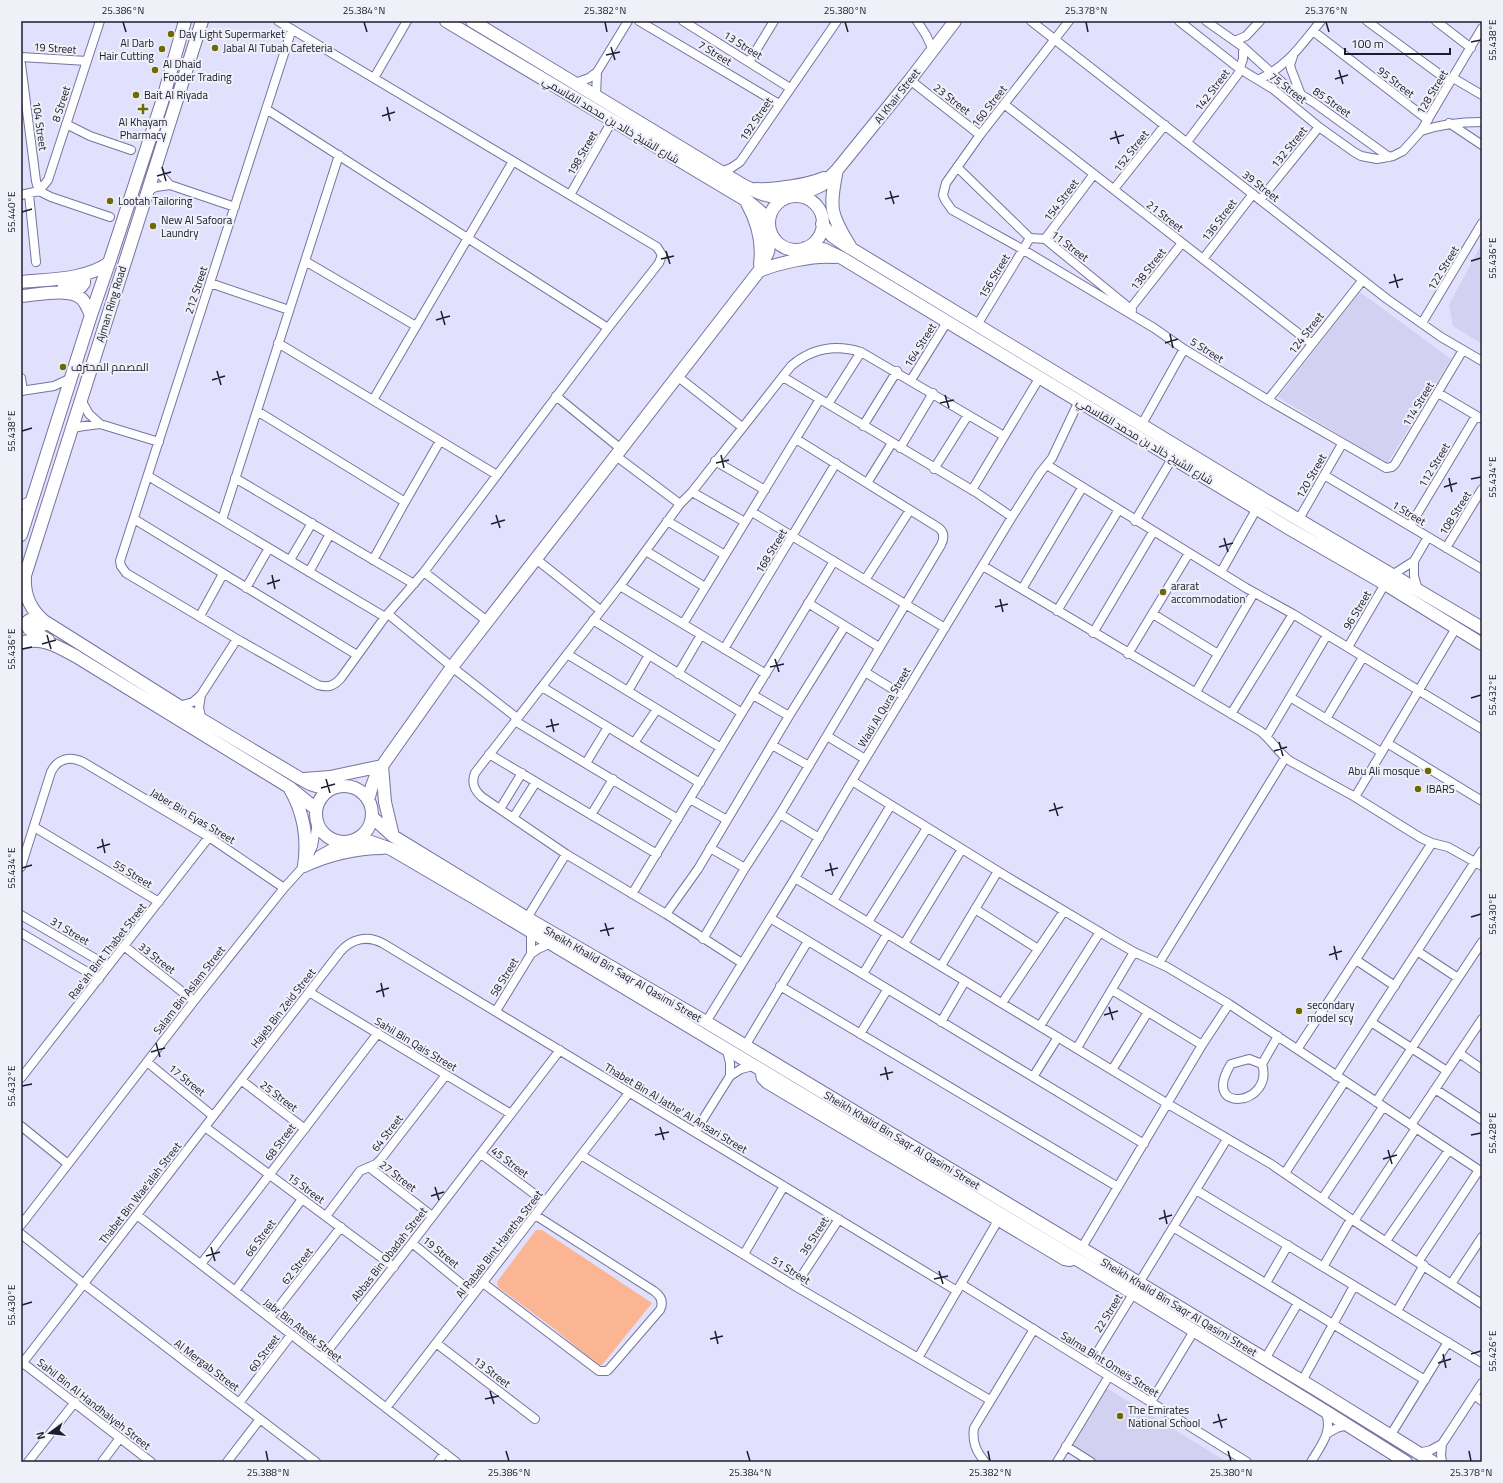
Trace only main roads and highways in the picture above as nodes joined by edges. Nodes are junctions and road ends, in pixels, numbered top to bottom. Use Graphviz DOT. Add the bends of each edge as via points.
graph roads {
  1 [pos="202,21"];
  2 [pos="446,21"];
  3 [pos="472,21"];
  4 [pos="955,21"];
  5 [pos="181,24"];
  6 [pos="162,102"];
  7 [pos="837,170"];
  8 [pos="745,191"];
  9 [pos="799,196"];
  10 [pos="787,197"];
  11 [pos="141,211"];
  12 [pos="822,219"];
  13 [pos="770,229"];
  14 [pos="799,249"];
  15 [pos="853,250"];
  16 [pos="842,258"];
  17 [pos="109,263"];
  18 [pos="759,271"];
  19 [pos="84,274"];
  20 [pos="21,282"];
  21 [pos="25,296"];
  22 [pos="91,315"];
  23 [pos="26,502"];
  24 [pos="23,518"];
  25 [pos="1290,529"];
  26 [pos="1316,529"];
  27 [pos="21,535"];
  28 [pos="26,574"];
  29 [pos="1389,579"];
  30 [pos="21,588"];
  31 [pos="1482,628"];
  32 [pos="63,633"];
  33 [pos="21,643"];
  34 [pos="1482,644"];
  35 [pos="55,645"];
  36 [pos="382,766"];
  37 [pos="301,779"];
  38 [pos="347,786"];
  39 [pos="289,787"];
  40 [pos="329,790"];
  41 [pos="368,800"];
  42 [pos="316,809"];
  43 [pos="372,817"];
  44 [pos="393,836"];
  45 [pos="360,837"];
  46 [pos="391,849"];
  47 [pos="656,1007"];
  48 [pos="680,1007"];
  49 [pos="1079,1254"];
  50 [pos="1136,1289"];
  51 [pos="1317,1390"];
  52 [pos="1292,1391"];
  53 [pos="1395,1458"];
  54 [pos="1406,1462"];
  55 [pos="1433,1462"];
  1 -- 11 [label="main road, Ajman Ring Road"];
  2 -- 8 [label="main road, شارع الشيخ خالد بن محمد القاسمي" via="612,121"];
  3 -- 8 [label="main road, شارع الشيخ خالد بن محمد القاسمي" via="721,172"];
  4 -- 7 [label="main road, Al Khair Street"];
  5 -- 6 [label="main road, Ajman Ring Road"];
  6 -- 11 [label="main road" via="159,125 135,202"];
  6 -- 17 [label="main road, Ajman Ring Road"];
  7 -- 8 [label="main road" via="825,178 812,182"];
  7 -- 9 [label="main road, Al Khair Street" via="822,185"];
  7 -- 12 [label="main road, Al Khair Street" via="826,191"];
  7 -- 15 [label="main road" via="832,196 833,214"];
  8 -- 10 [label="main road, شارع الشيخ خالد بن محمد القاسمي" via="771,197"];
  8 -- 13 [label="main road, شارع الشيخ خالد بن محمد القاسمي"];
  8 -- 18 [label="main road" via="759,232"];
  9 -- 10 [label="main road"];
  9 -- 12 [label="main road" via="813,202"];
  10 -- 13 [label="main road" via="772,209"];
  11 -- 28 [label="main road, Ajman Ring Road"];
  12 -- 14 [label="main road" via="821,232 816,241"];
  12 -- 15 [label="main road, شارع الشيخ خالد بن محمد القاسمي" via="832,236"];
  13 -- 14 [label="main road" via="774,239 782,246"];
  13 -- 18 [label="main road" via="768,252"];
  14 -- 16 [label="main road, شارع الشيخ خالد بن محمد القاسمي" via="823,249"];
  14 -- 18 [label="main road" via="776,258"];
  15 -- 26 [label="main road, شارع الشيخ خالد بن محمد القاسمي"];
  16 -- 18 [label="main road" via="821,256"];
  16 -- 25 [label="main road, شارع الشيخ خالد بن محمد القاسمي"];
  17 -- 19 [label="main road" via="102,269"];
  17 -- 22 [label="main road, Ajman Ring Road"];
  18 -- 36 [label="main road" via="487,621"];
  19 -- 20 [label="main road"];
  19 -- 21 [label="main road" via="84,283 78,288 42,291"];
  21 -- 22 [label="main road" via="73,293 82,299"];
  22 -- 23 [label="main road, Ajman Ring Road" via="63,404"];
  23 -- 24 [label="main road, Ajman Ring Road"];
  24 -- 27 [label="main road, Ajman Ring Road"];
  25 -- 26 [label="main road" via="1310,535 1314,534"];
  25 -- 29 [label="main road, شارع الشيخ خالد بن محمد القاسمي"];
  26 -- 29 [label="main road, شارع الشيخ خالد بن محمد القاسمي"];
  28 -- 30 [label="main road, Ajman Ring Road"];
  28 -- 32 [label="main road" via="25,587 31,606 39,617"];
  29 -- 31 [label="main road, شارع الشيخ خالد بن محمد القاسمي" via="1418,590"];
  29 -- 34 [label="main road, شارع الشيخ خالد بن محمد القاسمي"];
  32 -- 35 [label="main road" via="34,619 28,621 29,629"];
  32 -- 37 [label="main road" via="202,721"];
  33 -- 35 [label="main road" via="36,640"];
  35 -- 39 [label="main road"];
  36 -- 37 [label="main road" via="330,777"];
  36 -- 38 [label="main road" via="362,780"];
  36 -- 41 [label="main road"];
  36 -- 44 [label="main road" via="385,802"];
  37 -- 40 [label="main road"];
  38 -- 40 [label="main road"];
  38 -- 41 [label="main road" via="360,791"];
  39 -- 42 [label="main road"];
  39 -- 46 [label="main road" via="304,825 304,866 321,858 339,854 370,849"];
  40 -- 42 [label="main road" via="320,798"];
  41 -- 43 [label="main road"];
  42 -- 45 [label="main road" via="317,823 327,836 342,842"];
  43 -- 44 [label="main road, Sheikh Khalid Bin Saqr Al Qasimi Street"];
  43 -- 45 [label="main road" via="368,828"];
  44 -- 48 [label="main road, Sheikh Khalid Bin Saqr Al Qasimi Street"];
  45 -- 46 [label="main road, Sheikh Khalid Bin Saqr Al Qasimi Street"];
  46 -- 47 [label="main road, Sheikh Khalid Bin Saqr Al Qasimi Street"];
  47 -- 48 [label="main road" via="650,1000 651,997 668,1005"];
  47 -- 49 [label="main road, Sheikh Khalid Bin Saqr Al Qasimi Street" via="756,1068 791,1094 1000,1218"];
  48 -- 49 [label="main road, Sheikh Khalid Bin Saqr Al Qasimi Street"];
  49 -- 50 [label="main road, Sheikh Khalid Bin Saqr Al Qasimi Street"];
  50 -- 51 [label="main road, Sheikh Khalid Bin Saqr Al Qasimi Street"];
  50 -- 52 [label="main road, Sheikh Khalid Bin Saqr Al Qasimi Street" via="1194,1331"];
  51 -- 52 [label="main road" via="1318,1396 1313,1398"];
  51 -- 55 [label="main road, Sheikh Khalid Bin Saqr Al Qasimi Street"];
  52 -- 53 [label="main road, Sheikh Khalid Bin Saqr Al Qasimi Street" via="1348,1425"];
  53 -- 54 [label="main road, Sheikh Khalid Bin Saqr Al Qasimi Street"];
}
